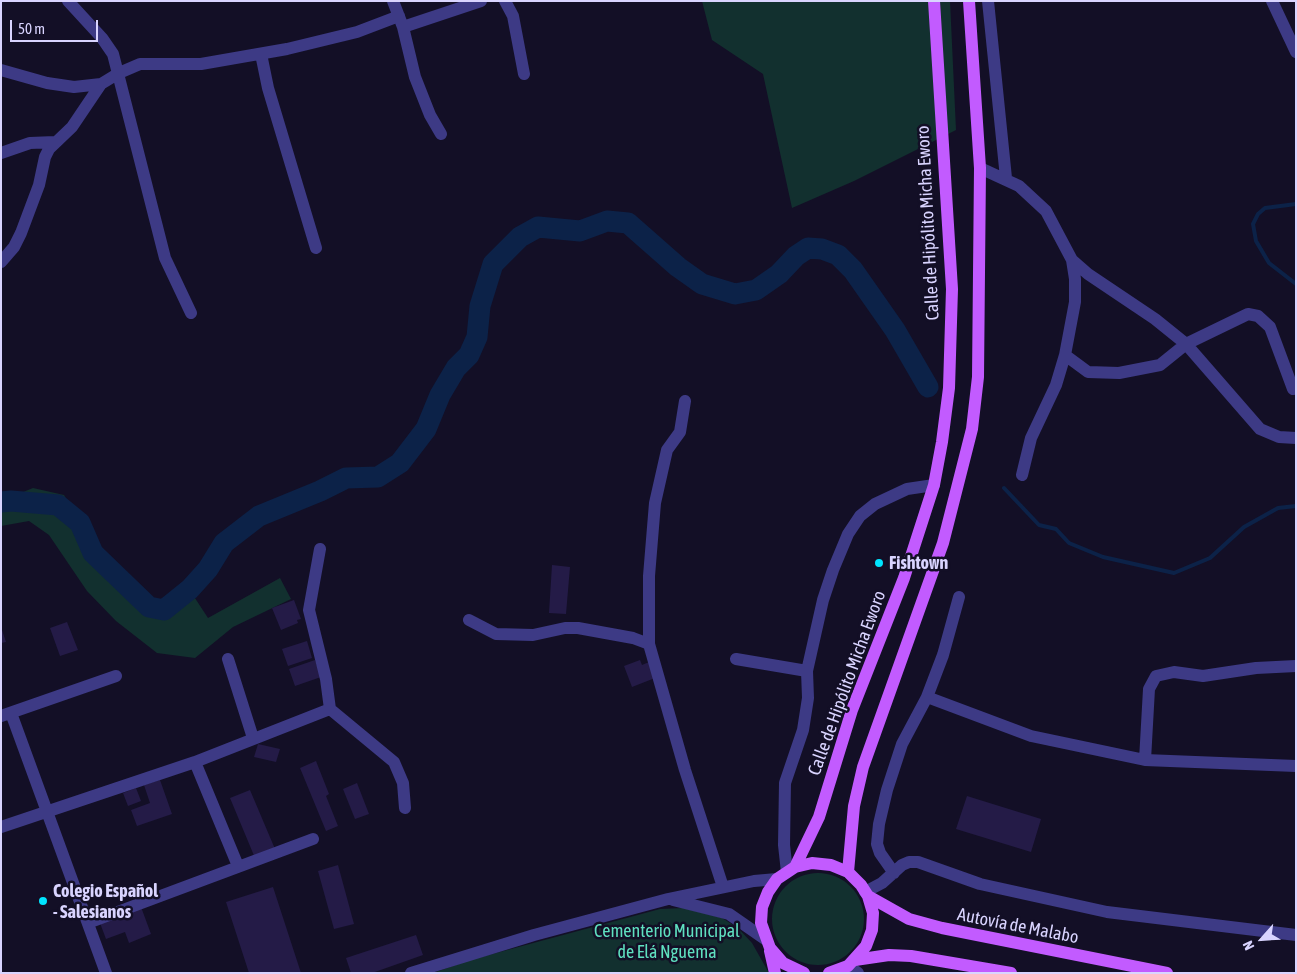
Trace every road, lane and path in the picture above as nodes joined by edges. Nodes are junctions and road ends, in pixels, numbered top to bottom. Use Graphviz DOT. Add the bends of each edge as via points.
graph roads {
  1 [pos="68,1"];
  2 [pos="394,1"];
  3 [pos="481,1"];
  4 [pos="506,1"];
  5 [pos="934,1"];
  6 [pos="969,1"];
  7 [pos="988,1"];
  8 [pos="1272,1"];
  9 [pos="401,22"];
  10 [pos="1296,52"];
  11 [pos="261,54"];
  12 [pos="1,70"];
  13 [pos="119,73"];
  14 [pos="524,74"];
  15 [pos="101,84"];
  16 [pos="441,134"];
  17 [pos="55,142"];
  18 [pos="1,153"];
  19 [pos="980,168"];
  20 [pos="1006,178"];
  21 [pos="316,248"];
  22 [pos="1072,260"];
  23 [pos="1,262"];
  24 [pos="191,313"];
  25 [pos="1186,344"];
  26 [pos="1065,355"];
  27 [pos="1293,389"];
  28 [pos="685,401"];
  29 [pos="1296,438"];
  30 [pos="1022,475"];
  31 [pos="934,485"];
  32 [pos="320,549"];
  33 [pos="959,597"];
  34 [pos="469,620"];
  35 [pos="649,644"];
  36 [pos="736,658"];
  37 [pos="228,659"];
  38 [pos="1296,666"];
  39 [pos="806,671"];
  40 [pos="116,676"];
  41 [pos="927,696"];
  42 [pos="330,709"];
  43 [pos="6,715"];
  44 [pos="253,738"];
  45 [pos="1145,760"];
  46 [pos="195,762"];
  47 [pos="1296,766"];
  48 [pos="404,808"];
  49 [pos="48,812"];
  50 [pos="1,828"];
  51 [pos="313,839"];
  52 [pos="238,866"];
  53 [pos="848,872"];
  54 [pos="786,873"];
  55 [pos="894,873"];
  56 [pos="723,887"];
  57 [pos="867,894"];
  58 [pos="668,899"];
  59 [pos="88,923"];
  60 [pos="1296,935"];
  61 [pos="767,944"];
  62 [pos="844,969"];
  63 [pos="106,973"];
  64 [pos="411,973"];
  65 [pos="775,973"];
  66 [pos="804,973"];
  67 [pos="1011,973"];
  68 [pos="1167,973"];
  1 -- 13 [label="street" via="102,38 113,54"];
  2 -- 9 [label="street"];
  3 -- 9 [label="street"];
  4 -- 14 [label="street" via="513,16"];
  5 -- 31 [label="main road, Calle de Hipólito Micha Eworo" via="952,289 949,388"];
  6 -- 19 [label="main road"];
  7 -- 20 [label="street"];
  8 -- 10 [label="street"];
  9 -- 11 [label="street"];
  9 -- 16 [label="street" via="415,78"];
  11 -- 13 [label="street" via="201,64 140,64"];
  11 -- 21 [label="street" via="268,88"];
  12 -- 15 [label="street" via="38,82 74,87"];
  13 -- 15 [label="street"];
  13 -- 24 [label="street" via="165,258"];
  15 -- 17 [label="street" via="72,127"];
  17 -- 18 [label="street" via="30,143"];
  17 -- 23 [label="street" via="45,156 39,185 21,233"];
  19 -- 20 [label="street"];
  19 -- 53 [label="main road" via="978,377 972,429 943,543 863,767 854,806"];
  20 -- 22 [label="street" via="1046,211"];
  22 -- 25 [label="street"];
  22 -- 26 [label="street" via="1076,302"];
  25 -- 26 [label="street" via="1160,365 1119,374 1088,372"];
  25 -- 27 [label="street" via="1248,314 1258,316 1270,327"];
  25 -- 29 [label="street" via="1260,429 1279,437"];
  26 -- 30 [label="street" via="1056,385 1031,438"];
  28 -- 35 [label="street" via="680,432 667,450 655,503 649,576"];
  31 -- 39 [label="street" via="907,489 875,504 860,516 848,534 823,600"];
  31 -- 54 [label="main road, Calle de Hipólito Micha Eworo" via="904,578 852,710 819,816"];
  32 -- 42 [label="street" via="309,610"];
  33 -- 41 [label="street"];
  34 -- 35 [label="street" via="496,634 533,635 578,628"];
  35 -- 56 [label="street"];
  36 -- 39 [label="street"];
  37 -- 44 [label="street"];
  38 -- 45 [label="street" via="1204,676 1174,672 1156,676 1148,688"];
  39 -- 54 [label="street" via="808,698 803,730 785,783"];
  40 -- 43 [label="street"];
  41 -- 45 [label="street" via="1031,736"];
  41 -- 55 [label="street" via="902,744 879,824 877,844"];
  42 -- 44 [label="street"];
  42 -- 48 [label="street" via="394,762 403,783"];
  43 -- 49 [label="street"];
  44 -- 46 [label="street"];
  45 -- 47 [label="street"];
  46 -- 49 [label="street"];
  46 -- 52 [label="street"];
  49 -- 50 [label="street"];
  49 -- 59 [label="street"];
  51 -- 52 [label="street"];
  52 -- 59 [label="street"];
  53 -- 54 [label="main road" via="831,865 812,863"];
  53 -- 57 [label="main road"];
  54 -- 56 [label="street"];
  54 -- 61 [label="main road, Calle de Hipólito Micha Eworo" via="768,892 762,907"];
  55 -- 57 [label="street"];
  55 -- 60 [label="street" via="909,862 918,862 980,884 1107,912"];
  56 -- 58 [label="street"];
  57 -- 62 [label="main road" via="873,913 872,930 866,946"];
  57 -- 68 [label="main road, Autovía de Malabo" via="910,919 942,928"];
  58 -- 61 [label="street" via="729,914"];
  58 -- 64 [label="street"];
  59 -- 63 [label="street"];
  61 -- 65 [label="main road"];
  61 -- 66 [label="main road" via="783,963"];
  62 -- 67 [label="main road" via="889,954"];
}
